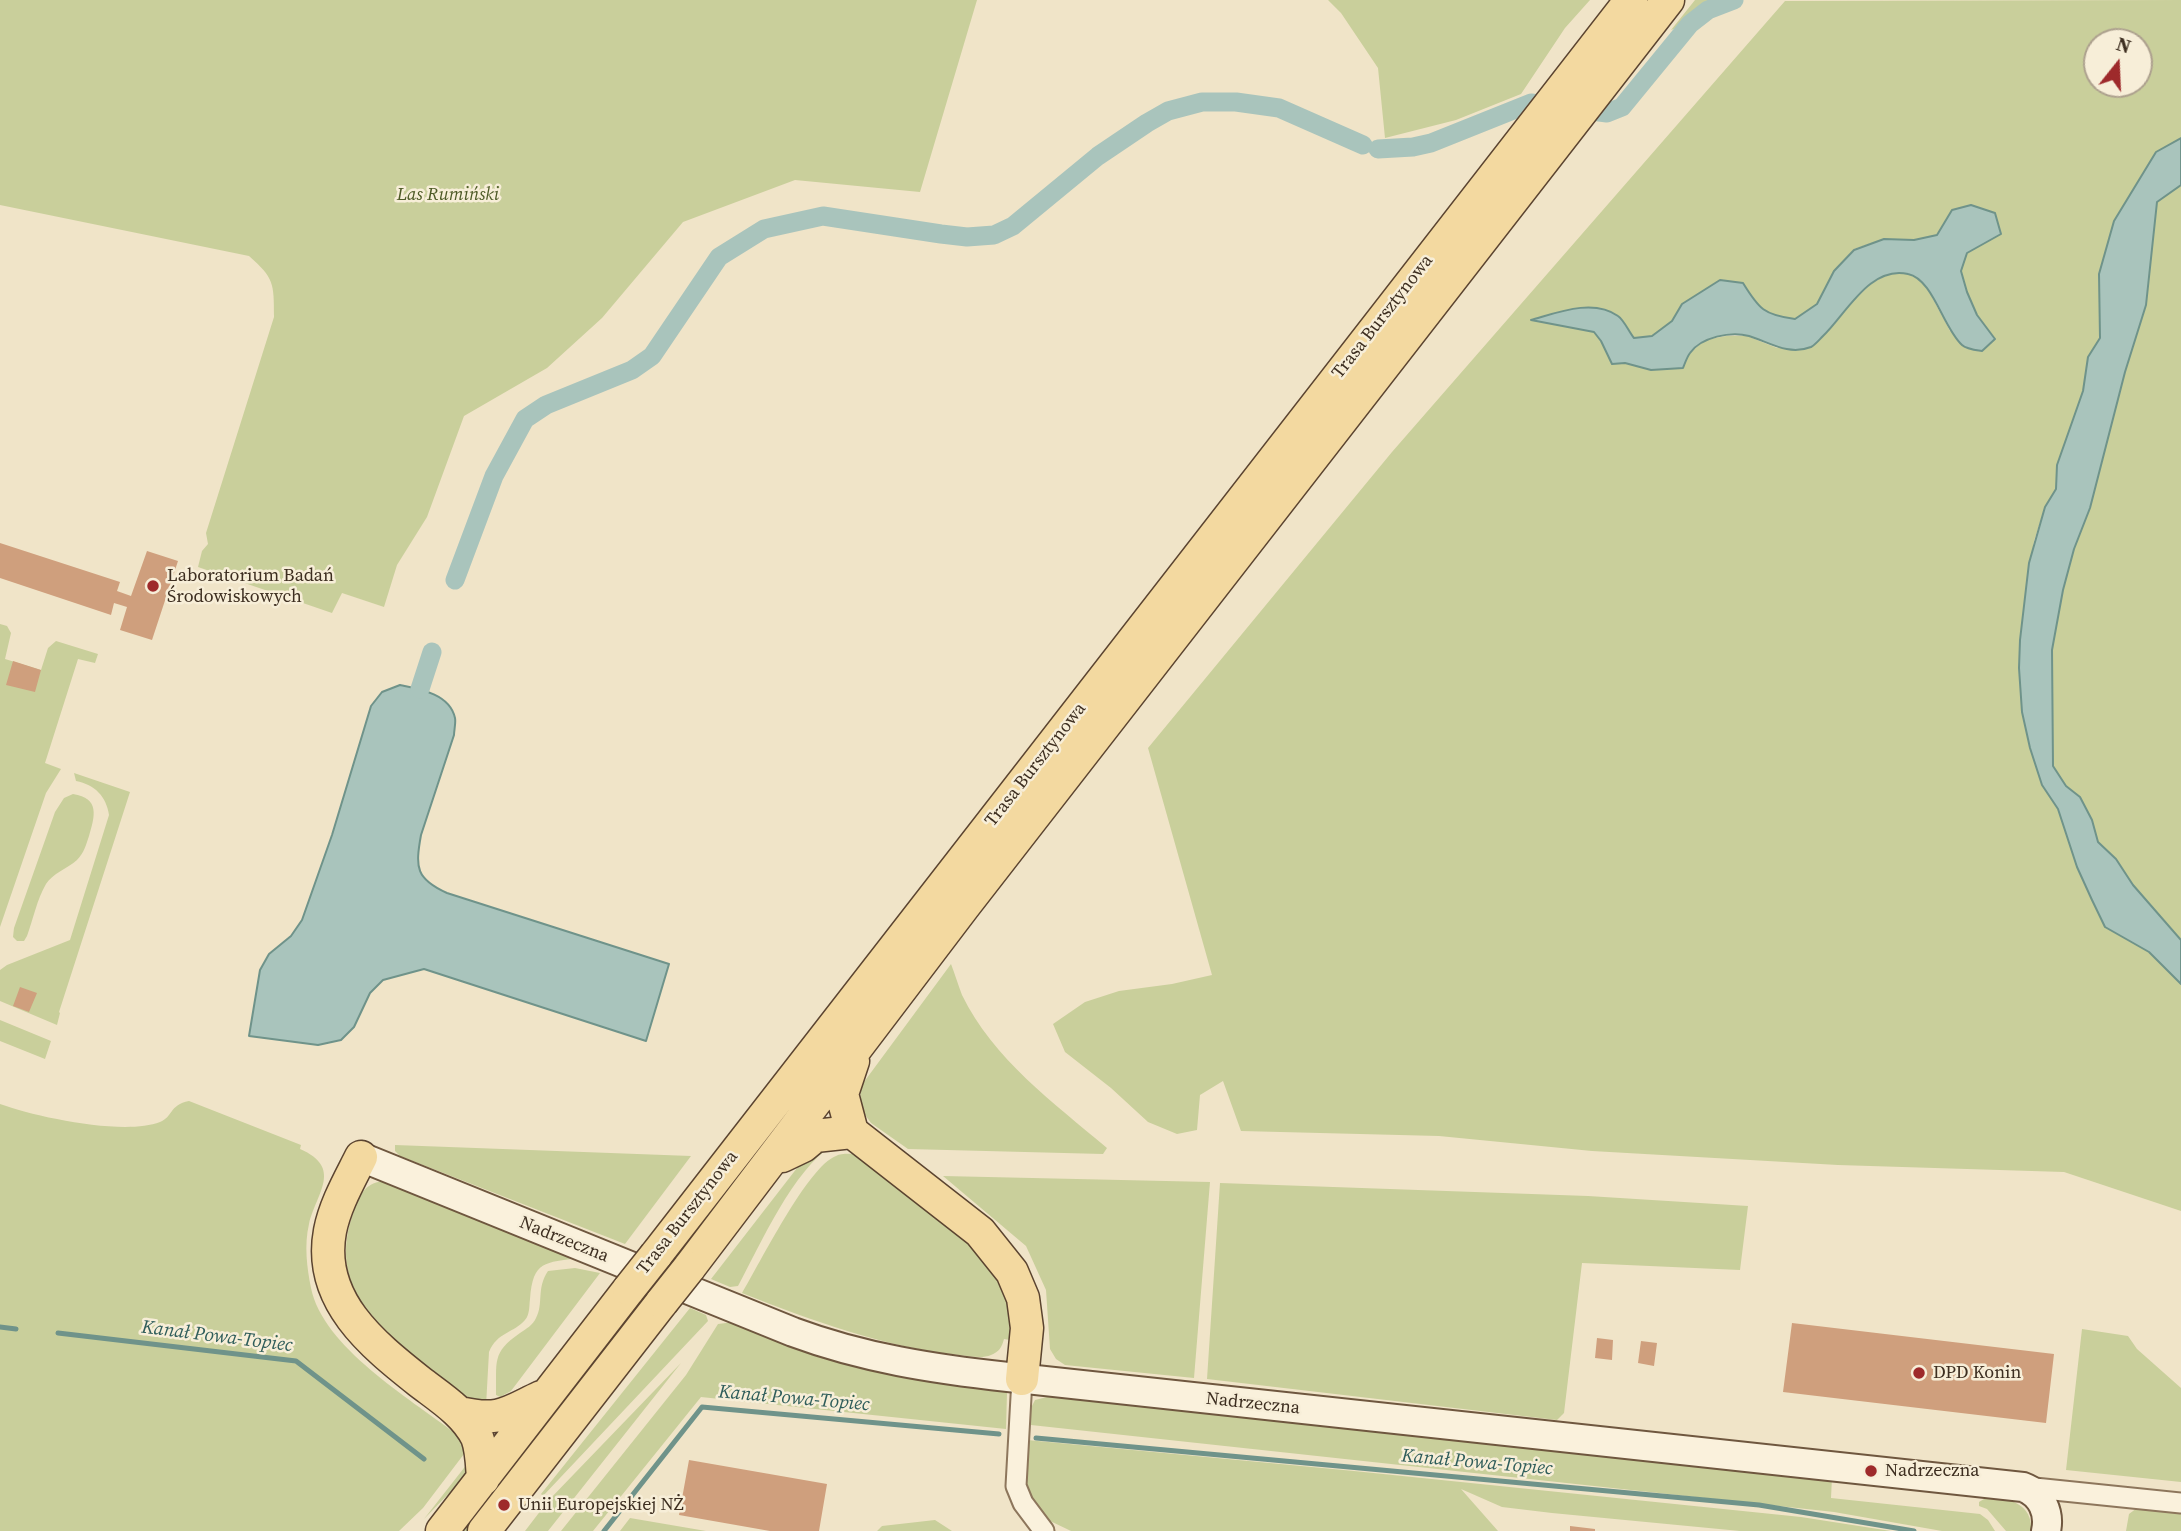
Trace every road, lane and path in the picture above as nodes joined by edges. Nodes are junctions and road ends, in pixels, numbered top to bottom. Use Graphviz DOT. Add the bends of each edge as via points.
graph roads {
  1 [pos="1631,0"];
  2 [pos="1668,0"];
  3 [pos="953,897"];
  4 [pos="858,1046"];
  5 [pos="852,1132"];
  6 [pos="361,1157"];
  7 [pos="769,1163"];
  8 [pos="1022,1379"];
  9 [pos="546,1395"];
  10 [pos="460,1413"];
  11 [pos="483,1479"];
  12 [pos="2024,1487"];
  13 [pos="2181,1503"];
  14 [pos="442,1531"];
  15 [pos="484,1531"];
  16 [pos="1044,1531"];
  17 [pos="2046,1531"];
  1 -- 3 [label="main road, Trasa Bursztynowa"];
  2 -- 3 [label="main road, Trasa Bursztynowa"];
  3 -- 4 [label="main road, Trasa Bursztynowa"];
  3 -- 9 [label="main road, Trasa Bursztynowa, bridge"];
  4 -- 5 [label="main road" via="842,1094"];
  4 -- 7 [label="main road, Trasa Bursztynowa"];
  5 -- 7 [label="main road" via="815,1136"];
  5 -- 8 [label="main road" via="980,1232 1013,1272 1027,1328"];
  6 -- 8 [label="street, Nadrzeczna" via="818,1341 900,1363"];
  6 -- 10 [label="main road" via="329,1238 329,1268 339,1300 358,1328 385,1354"];
  7 -- 15 [label="main road, Trasa Bursztynowa, bridge"];
  8 -- 12 [label="street, Nadrzeczna"];
  8 -- 16 [label="street" via="1016,1486"];
  9 -- 10 [label="main road" via="498,1417"];
  9 -- 11 [label="main road, Trasa Bursztynowa"];
  10 -- 11 [label="main road" via="477,1438"];
  11 -- 14 [label="main road, Trasa Bursztynowa"];
  12 -- 13 [label="street, Nadrzeczna"];
  12 -- 17 [label="street" via="2042,1502"];
}
